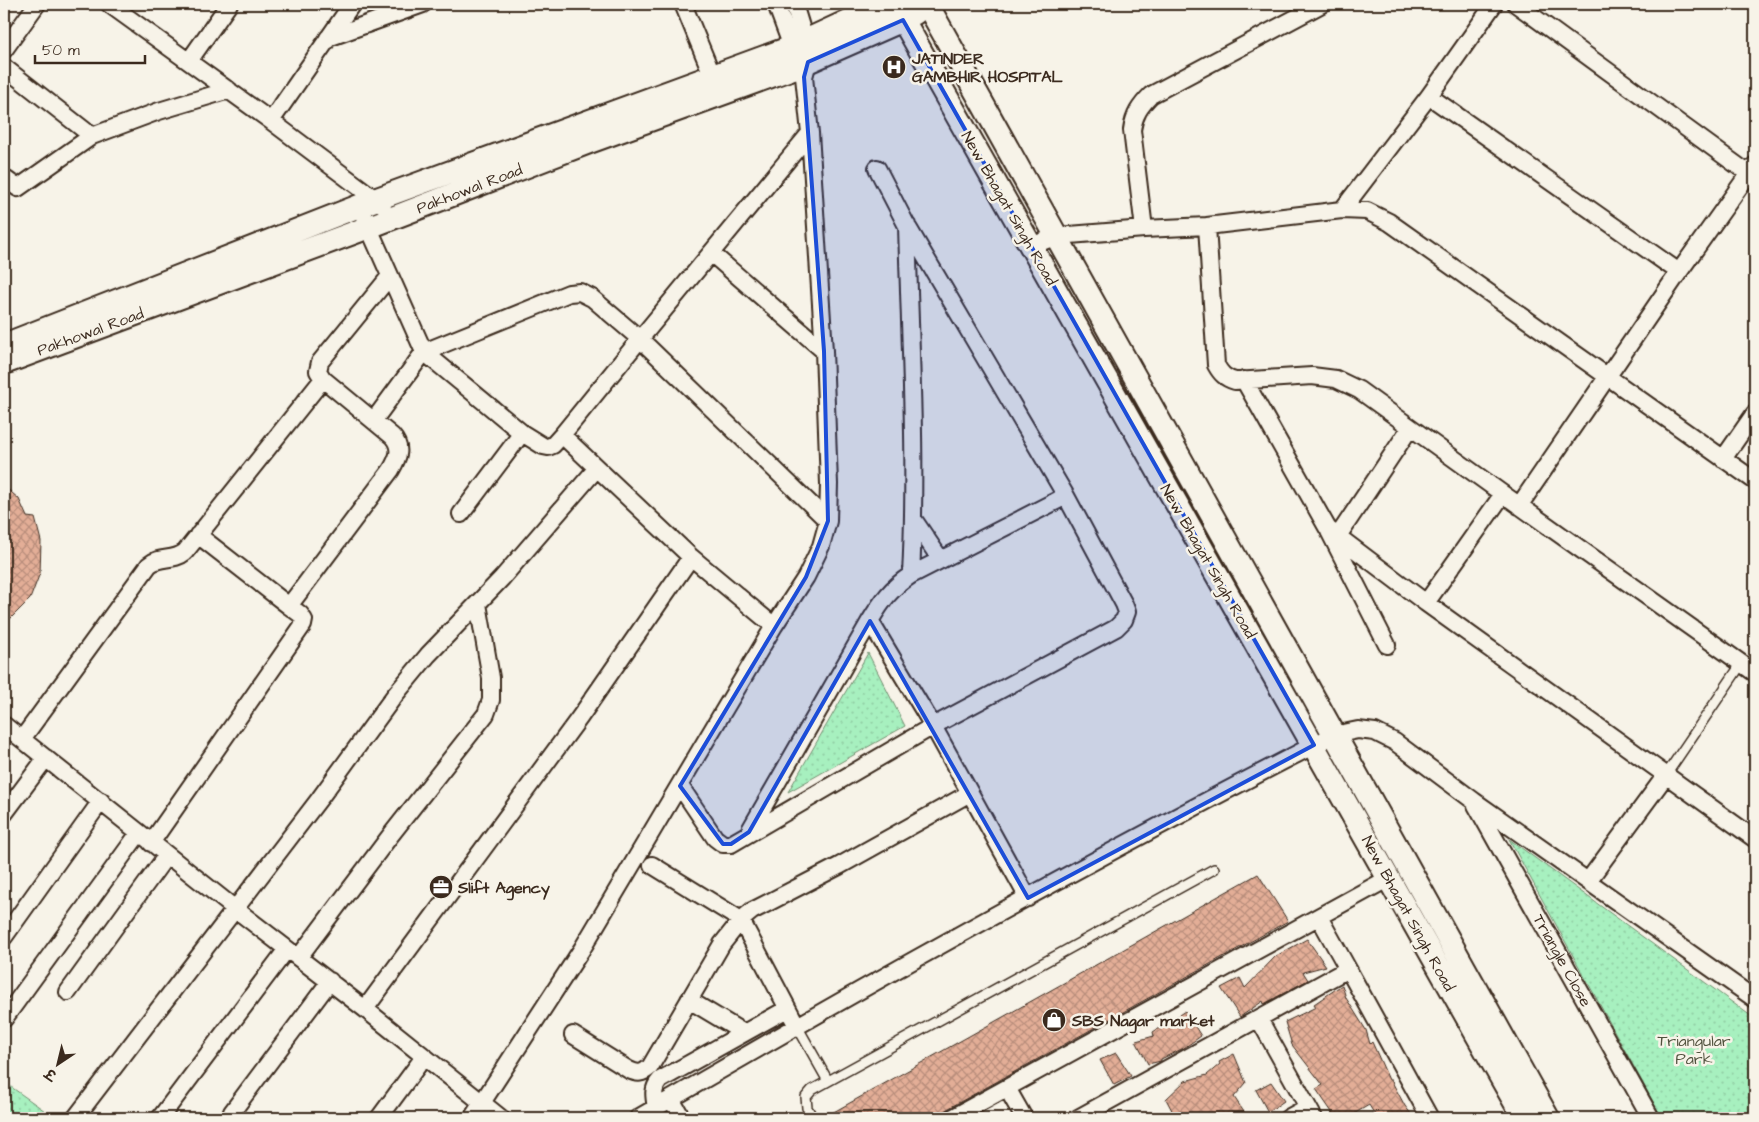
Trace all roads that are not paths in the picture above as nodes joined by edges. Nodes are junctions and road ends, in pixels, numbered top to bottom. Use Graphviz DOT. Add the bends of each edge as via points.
graph roads {
  1 [pos="37,4"];
  2 [pos="109,4"];
  3 [pos="229,4"];
  4 [pos="352,4"];
  5 [pos="422,4"];
  6 [pos="683,4"];
  7 [pos="776,4"];
  8 [pos="794,4"];
  9 [pos="885,4"];
  10 [pos="929,4"];
  11 [pos="1322,4"];
  12 [pos="1494,4"];
  13 [pos="1516,4"];
  14 [pos="898,12"];
  15 [pos="328,38"];
  16 [pos="4,50"];
  17 [pos="801,59"];
  18 [pos="189,61"];
  19 [pos="4,67"];
  20 [pos="713,77"];
  21 [pos="228,90"];
  22 [pos="1429,96"];
  23 [pos="271,120"];
  24 [pos="810,133"];
  25 [pos="92,136"];
  26 [pos="878,168"];
  27 [pos="1752,169"];
  28 [pos="4,178"];
  29 [pos="368,203"];
  30 [pos="1342,210"];
  31 [pos="396,217"];
  32 [pos="906,224"];
  33 [pos="1207,226"];
  34 [pos="369,227"];
  35 [pos="1144,229"];
  36 [pos="1057,236"];
  37 [pos="1031,246"];
  38 [pos="710,253"];
  39 [pos="1679,272"];
  40 [pos="390,276"];
  41 [pos="640,339"];
  42 [pos="4,345"];
  43 [pos="824,351"];
  44 [pos="424,352"];
  45 [pos="4,363"];
  46 [pos="1608,376"];
  47 [pos="323,379"];
  48 [pos="1244,380"];
  49 [pos="1755,413"];
  50 [pos="374,420"];
  51 [pos="1410,428"];
  52 [pos="522,433"];
  53 [pos="562,435"];
  54 [pos="1723,459"];
  55 [pos="597,468"];
  56 [pos="1755,481"];
  57 [pos="1503,494"];
  58 [pos="1066,496"];
  59 [pos="1519,506"];
  60 [pos="461,514"];
  61 [pos="914,520"];
  62 [pos="828,521"];
  63 [pos="1333,533"];
  64 [pos="198,535"];
  65 [pos="691,557"];
  66 [pos="941,560"];
  67 [pos="911,576"];
  68 [pos="1426,603"];
  69 [pos="478,604"];
  70 [pos="289,606"];
  71 [pos="870,621"];
  72 [pos="774,626"];
  73 [pos="1387,645"];
  74 [pos="1742,663"];
  75 [pos="1755,673"];
  76 [pos="4,725"];
  77 [pos="933,726"];
  78 [pos="1334,735"];
  79 [pos="22,739"];
  80 [pos="1314,745"];
  81 [pos="46,758"];
  82 [pos="1666,775"];
  83 [pos="680,786"];
  84 [pos="970,793"];
  85 [pos="1474,801"];
  86 [pos="101,802"];
  87 [pos="4,814"];
  88 [pos="749,832"];
  89 [pos="145,838"];
  90 [pos="1755,839"];
  91 [pos="167,855"];
  92 [pos="652,865"];
  93 [pos="1214,869"];
  94 [pos="1398,872"];
  95 [pos="1588,881"];
  96 [pos="1028,898"];
  97 [pos="234,908"];
  98 [pos="1319,917"];
  99 [pos="740,920"];
  100 [pos="4,937"];
  101 [pos="293,953"];
  102 [pos="1348,969"];
  103 [pos="330,981"];
  104 [pos="68,992"];
  105 [pos="1755,999"];
  106 [pos="689,1000"];
  107 [pos="365,1009"];
  108 [pos="787,1009"];
  109 [pos="4,1019"];
  110 [pos="1259,1019"];
  111 [pos="797,1026"];
  112 [pos="744,1033"];
  113 [pos="573,1035"];
  114 [pos="424,1058"];
  115 [pos="828,1081"];
  116 [pos="1007,1088"];
  117 [pos="671,1099"];
  118 [pos="482,1104"];
  119 [pos="656,1108"];
  120 [pos="1311,1113"];
  121 [pos="76,1116"];
  122 [pos="160,1118"];
  123 [pos="230,1118"];
  124 [pos="379,1118"];
  125 [pos="472,1118"];
  126 [pos="501,1118"];
  127 [pos="638,1118"];
  128 [pos="682,1118"];
  129 [pos="813,1118"];
  130 [pos="952,1118"];
  131 [pos="1024,1118"];
  132 [pos="1078,1118"];
  133 [pos="1288,1118"];
  134 [pos="1430,1118"];
  135 [pos="1524,1118"];
  136 [pos="1548,1118"];
  137 [pos="1652,1118"];
  1 -- 16 [label="street"];
  2 -- 18 [label="street"];
  3 -- 18 [label="street"];
  4 -- 15 [label="street"];
  5 -- 15 [label="street"];
  6 -- 20 [label="street"];
  7 -- 17 [label="street"];
  8 -- 17 [label="street"];
  9 -- 17 [label="street, Pakhowal Road"];
  10 -- 14 [label="street, Pakhowal Road"];
  10 -- 36 [label="street, New Bhagat Singh Road"];
  11 -- 35 [label="street" via="1151,95 1141,105 1134,117 1132,130"];
  12 -- 22 [label="street"];
  13 -- 27 [label="street"];
  14 -- 17 [label="street, Pakhowal Road"];
  14 -- 37 [label="street, New Bhagat Singh Road"];
  15 -- 23 [label="street"];
  17 -- 20 [label="street, Pakhowal Road"];
  17 -- 24 [label="street"];
  17 -- 31 [label="street, Pakhowal Road"];
  18 -- 21 [label="street"];
  19 -- 25 [label="street"];
  20 -- 29 [label="street, Pakhowal Road"];
  21 -- 23 [label="street"];
  21 -- 25 [label="street" via="158,111"];
  22 -- 30 [label="street"];
  22 -- 39 [label="street"];
  23 -- 29 [label="street" via="341,174"];
  24 -- 38 [label="street"];
  24 -- 43 [label="street"];
  25 -- 28 [label="street" via="18,188"];
  26 -- 32 [label="street"];
  27 -- 39 [label="street"];
  29 -- 31 [label="street"];
  29 -- 34 [label="street"];
  29 -- 42 [label="street, Pakhowal Road"];
  30 -- 33 [label="street"];
  30 -- 46 [label="street" via="1367,211 1390,222"];
  31 -- 34 [label="street, Pakhowal Road"];
  32 -- 58 [label="street"];
  32 -- 61 [label="street"];
  33 -- 35 [label="street"];
  33 -- 48 [label="street" via="1216,365 1227,379"];
  34 -- 40 [label="street"];
  34 -- 45 [label="street, Pakhowal Road"];
  35 -- 36 [label="street"];
  36 -- 37 [label="street"];
  36 -- 78 [label="street, New Bhagat Singh Road"];
  37 -- 80 [label="street, New Bhagat Singh Road"];
  38 -- 41 [label="street"];
  38 -- 43 [label="street"];
  39 -- 46 [label="street"];
  40 -- 44 [label="street"];
  40 -- 47 [label="street" via="320,362 318,371"];
  41 -- 44 [label="street" via="592,298 580,292 569,293"];
  41 -- 53 [label="street"];
  41 -- 62 [label="street"];
  43 -- 62 [label="street"];
  44 -- 50 [label="street"];
  44 -- 52 [label="street"];
  46 -- 54 [label="street"];
  46 -- 59 [label="street"];
  47 -- 50 [label="street"];
  47 -- 64 [label="street"];
  48 -- 51 [label="street" via="1312,376 1336,379 1359,390"];
  48 -- 63 [label="street"];
  49 -- 54 [label="street"];
  50 -- 70 [label="street" via="397,442 397,459"];
  51 -- 57 [label="street"];
  51 -- 63 [label="street"];
  52 -- 53 [label="street" via="548,447"];
  52 -- 60 [label="street"];
  53 -- 55 [label="street"];
  54 -- 56 [label="street"];
  55 -- 65 [label="street"];
  55 -- 69 [label="street"];
  57 -- 59 [label="street"];
  57 -- 68 [label="street"];
  58 -- 66 [label="street"];
  58 -- 77 [label="street" via="1124,604 1127,612 1124,620 1116,628"];
  59 -- 74 [label="street"];
  61 -- 66 [label="street"];
  61 -- 67 [label="street"];
  62 -- 72 [label="street" via="821,546 806,577"];
  63 -- 68 [label="street"];
  63 -- 73 [label="street"];
  64 -- 70 [label="street"];
  64 -- 79 [label="street" via="178,557 157,560 149,565"];
  65 -- 72 [label="street"];
  65 -- 107 [label="street" via="580,716"];
  66 -- 67 [label="street"];
  67 -- 71 [label="street" via="896,585"];
  68 -- 82 [label="street"];
  69 -- 97 [label="street" via="434,648 395,695"];
  69 -- 101 [label="street" via="491,678 492,700 486,714"];
  70 -- 89 [label="street" via="300,614 303,625"];
  71 -- 77 [label="street"];
  71 -- 88 [label="street"];
  72 -- 83 [label="street"];
  74 -- 75 [label="street"];
  74 -- 82 [label="lane"];
  76 -- 79 [label="street"];
  77 -- 84 [label="street"];
  77 -- 88 [label="street"];
  78 -- 80 [label="street, Triangle Close"];
  78 -- 85 [label="street, Triangle Close" via="1358,730 1375,732 1394,742"];
  78 -- 94 [label="street, New Bhagat Singh Road"];
  79 -- 81 [label="street"];
  80 -- 94 [label="street, New Bhagat Singh Road"];
  80 -- 96 [label="street, Triangle Close"];
  81 -- 86 [label="street"];
  81 -- 87 [label="street"];
  82 -- 90 [label="street"];
  82 -- 95 [label="street"];
  83 -- 88 [label="street" via="715,838 723,844 731,844"];
  83 -- 118 [label="street" via="582,949"];
  84 -- 96 [label="street"];
  84 -- 99 [label="street"];
  85 -- 95 [label="street, Triangle Close"];
  85 -- 137 [label="street, Triangle Close"];
  86 -- 89 [label="street"];
  86 -- 100 [label="street"];
  89 -- 91 [label="street"];
  89 -- 109 [label="street"];
  91 -- 97 [label="street"];
  91 -- 104 [label="street"];
  92 -- 99 [label="street"];
  93 -- 115 [label="lane"];
  94 -- 98 [label="street"];
  94 -- 135 [label="street, New Bhagat Singh Road"];
  94 -- 136 [label="street, New Bhagat Singh Road"];
  95 -- 105 [label="street, Triangle Close"];
  96 -- 111 [label="street, Triangle Close"];
  97 -- 101 [label="street"];
  97 -- 121 [label="street"];
  98 -- 102 [label="street"];
  98 -- 116 [label="street"];
  99 -- 106 [label="street"];
  99 -- 108 [label="street"];
  101 -- 103 [label="street"];
  101 -- 122 [label="street"];
  102 -- 110 [label="street"];
  102 -- 134 [label="street"];
  103 -- 107 [label="street"];
  103 -- 123 [label="street"];
  106 -- 112 [label="street"];
  106 -- 113 [label="street" via="644,1073 629,1070"];
  107 -- 114 [label="street"];
  108 -- 111 [label="street"];
  108 -- 112 [label="street"];
  110 -- 120 [label="street"];
  110 -- 132 [label="street"];
  111 -- 115 [label="lane"];
  111 -- 117 [label="street, Triangle Close"];
  112 -- 119 [label="street" via="660,1080 653,1093"];
  114 -- 118 [label="street"];
  114 -- 124 [label="street"];
  115 -- 129 [label="lane" via="806,1097 807,1108"];
  116 -- 130 [label="street"];
  116 -- 131 [label="street"];
  117 -- 119 [label="street, Triangle Close"];
  117 -- 128 [label="street"];
  118 -- 125 [label="street"];
  118 -- 126 [label="street"];
  119 -- 127 [label="street, Triangle Close"];
  120 -- 133 [label="street"];
}
